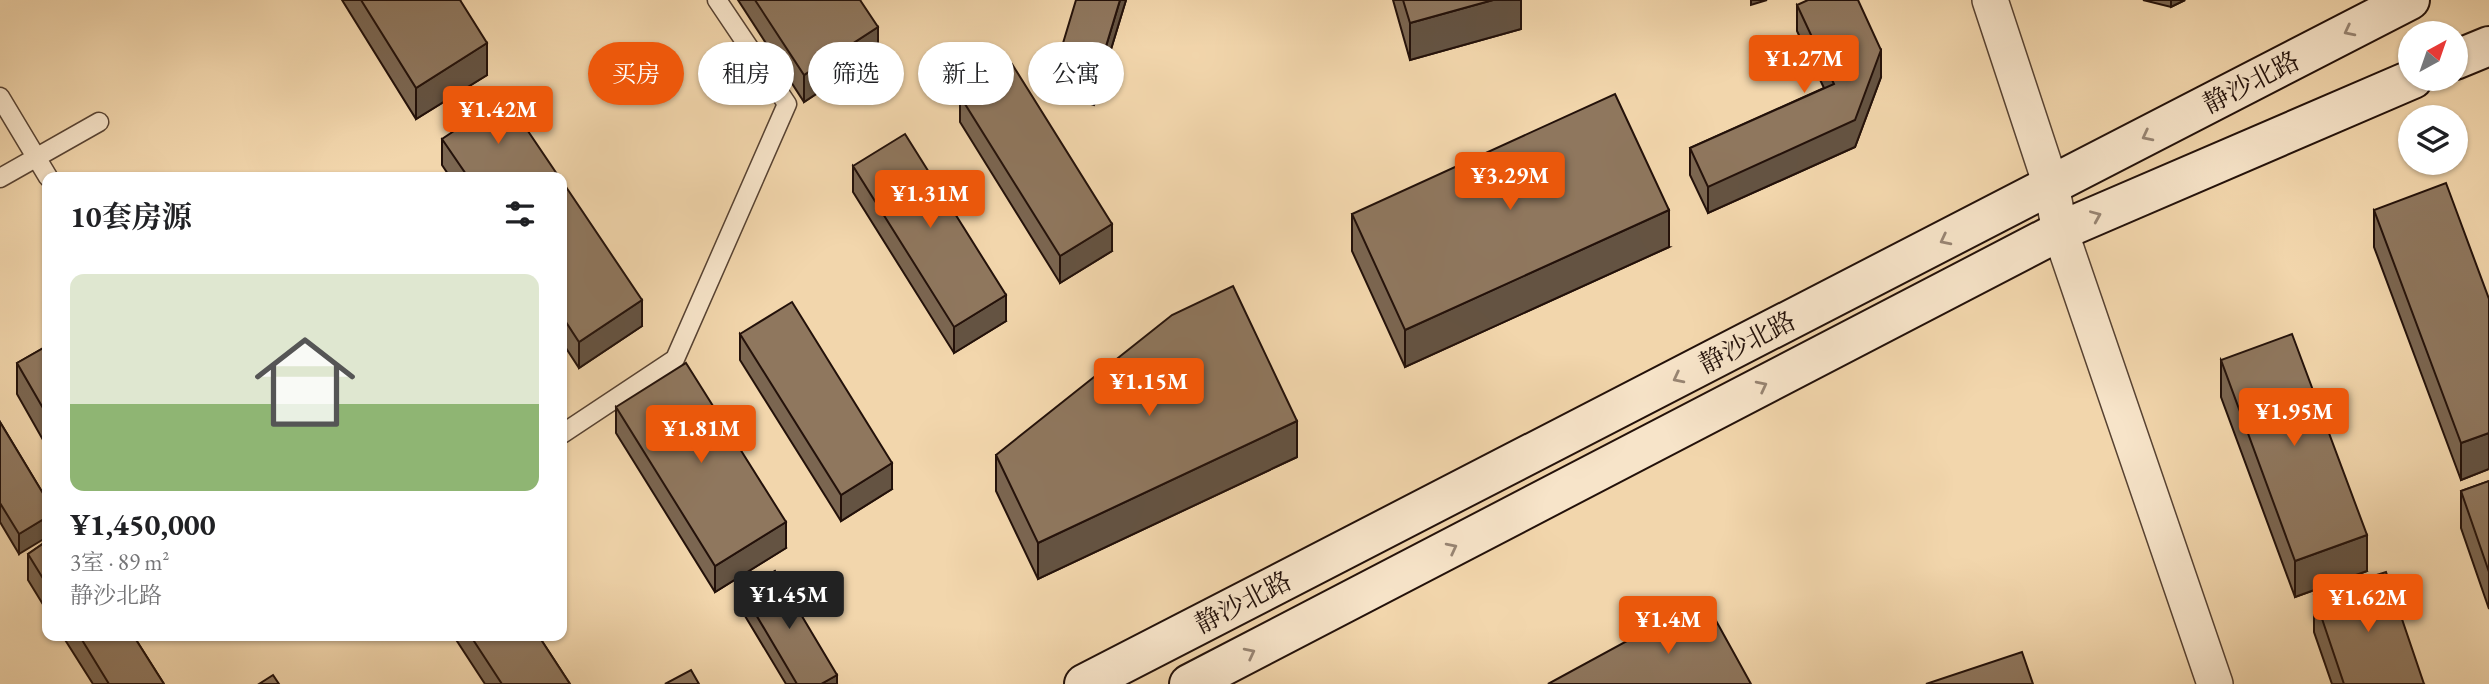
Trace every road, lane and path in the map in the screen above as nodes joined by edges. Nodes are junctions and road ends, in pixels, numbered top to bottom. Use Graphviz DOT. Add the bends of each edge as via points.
graph roads {
  1 [pos="717,0"];
  2 [pos="1990,0"];
  3 [pos="2410,0"];
  4 [pos="2489,46"];
  5 [pos="2468,55"];
  6 [pos="2398,85"];
  7 [pos="0,97"];
  8 [pos="99,122"];
  9 [pos="37,158"];
  10 [pos="45,172"];
  11 [pos="0,178"];
  12 [pos="2051,186"];
  13 [pos="2060,231"];
  14 [pos="567,431"];
  15 [pos="1084,684"];
  16 [pos="1189,684"];
  17 [pos="2215,684"];
  1 -- 14 [label="lane" via="787,104 676,359"];
  2 -- 12 [label="street"];
  3 -- 12 [label="street, 静沙北路, one-way"];
  4 -- 5 [label="street"];
  13 -- 6 [label="street, 静沙北路, one-way"];
  7 -- 9 [label="lane"];
  8 -- 9 [label="lane"];
  9 -- 10 [label="lane"];
  9 -- 11 [label="lane"];
  12 -- 13 [label="street"];
  12 -- 15 [label="street, 静沙北路, one-way"];
  16 -- 13 [label="street, 静沙北路, one-way"];
  13 -- 17 [label="street"];
}
